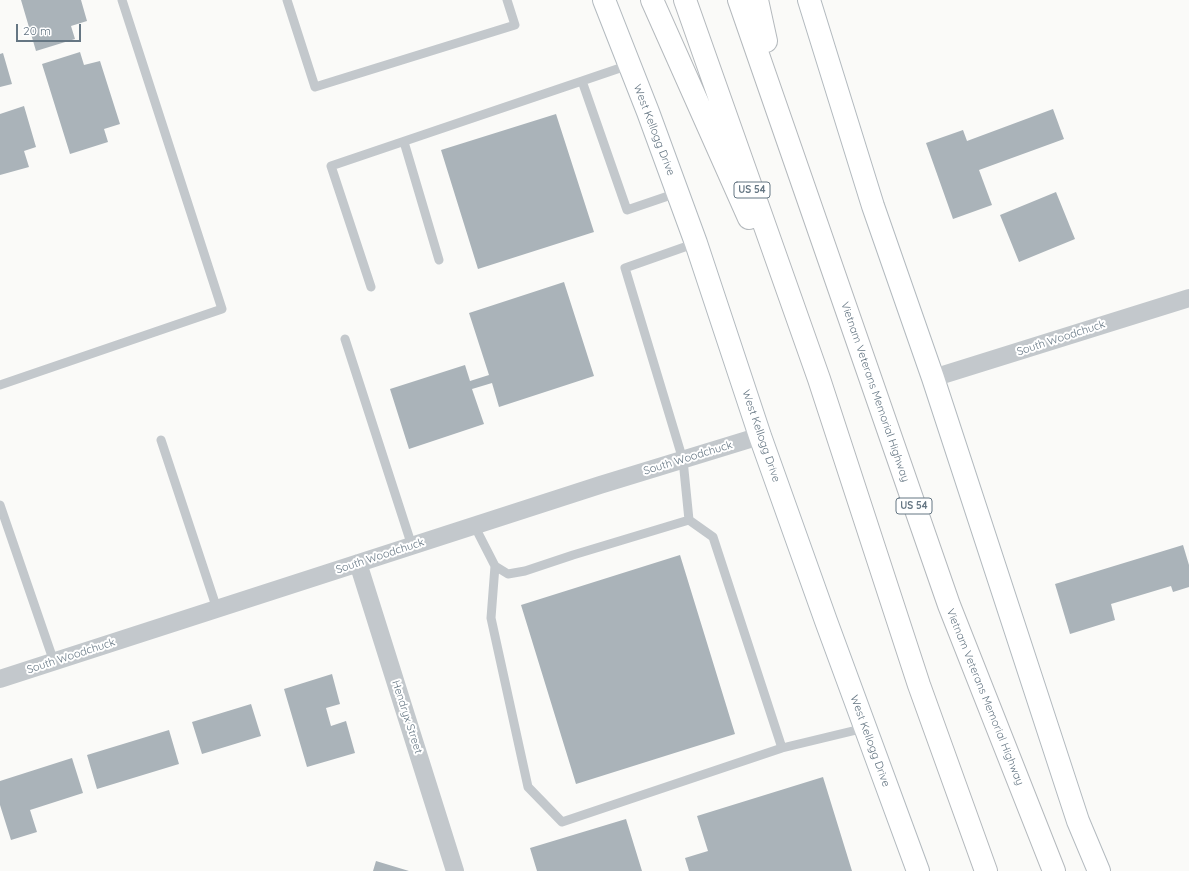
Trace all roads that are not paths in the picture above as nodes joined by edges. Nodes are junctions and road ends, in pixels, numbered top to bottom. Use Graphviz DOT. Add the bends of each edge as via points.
graph roads {
  1 [pos="122,0"];
  2 [pos="288,0"];
  3 [pos="507,0"];
  4 [pos="604,0"];
  5 [pos="652,0"];
  6 [pos="685,0"];
  7 [pos="739,0"];
  8 [pos="757,0"];
  9 [pos="809,0"];
  10 [pos="629,65"];
  11 [pos="582,81"];
  12 [pos="786,136"];
  13 [pos="404,142"];
  14 [pos="677,193"];
  15 [pos="696,243"];
  16 [pos="439,260"];
  17 [pos="371,287"];
  18 [pos="1189,298"];
  19 [pos="345,339"];
  20 [pos="933,378"];
  21 [pos="819,379"];
  22 [pos="0,385"];
  23 [pos="760,436"];
  24 [pos="161,440"];
  25 [pos="684,460"];
  26 [pos="0,505"];
  27 [pos="689,520"];
  28 [pos="474,526"];
  29 [pos="412,546"];
  30 [pos="358,563"];
  31 [pos="495,566"];
  32 [pos="217,609"];
  33 [pos="54,662"];
  34 [pos="0,679"];
  35 [pos="865,728"];
  36 [pos="782,748"];
  37 [pos="456,871"];
  38 [pos="918,871"];
  39 [pos="986,871"];
  40 [pos="1054,871"];
  41 [pos="1099,871"];
  1 -- 22 [label="lane" via="222,309"];
  2 -- 3 [label="lane" via="315,87 515,25"];
  4 -- 10 [label="main road, West Kellogg Drive"];
  5 -- 21 [label="main road"];
  6 -- 21 [label="main road, US 54"];
  7 -- 12 [label="main road, Vietnam Veterans Memorial Highway / US 54"];
  8 -- 12 [label="main road"];
  9 -- 20 [label="main road" via="873,206"];
  10 -- 11 [label="lane"];
  10 -- 14 [label="main road, West Kellogg Drive"];
  11 -- 13 [label="lane"];
  11 -- 14 [label="lane" via="627,210"];
  12 -- 40 [label="main road, Vietnam Veterans Memorial Highway / US 54" via="948,605"];
  13 -- 16 [label="lane"];
  13 -- 17 [label="lane" via="331,166"];
  14 -- 15 [label="main road, West Kellogg Drive"];
  15 -- 23 [label="main road, West Kellogg Drive"];
  15 -- 25 [label="lane" via="625,268"];
  18 -- 20 [label="street, South Woodchuck"];
  19 -- 29 [label="lane"];
  20 -- 41 [label="main road" via="1078,821"];
  21 -- 39 [label="main road, US 54" via="919,686"];
  23 -- 25 [label="street, South Woodchuck"];
  23 -- 35 [label="main road, West Kellogg Drive"];
  24 -- 32 [label="lane"];
  25 -- 27 [label="lane"];
  25 -- 28 [label="street, South Woodchuck" via="600,484"];
  26 -- 33 [label="lane"];
  27 -- 31 [label="lane" via="526,571 508,574"];
  27 -- 36 [label="lane" via="713,537"];
  28 -- 29 [label="street, South Woodchuck"];
  28 -- 31 [label="lane"];
  29 -- 30 [label="street, South Woodchuck"];
  30 -- 32 [label="street, South Woodchuck"];
  30 -- 37 [label="street, Hendryx Street"];
  31 -- 36 [label="lane" via="491,618 528,787 562,822"];
  32 -- 33 [label="street, South Woodchuck"];
  33 -- 34 [label="street, South Woodchuck"];
  35 -- 36 [label="lane"];
  35 -- 38 [label="main road, West Kellogg Drive"];
}
